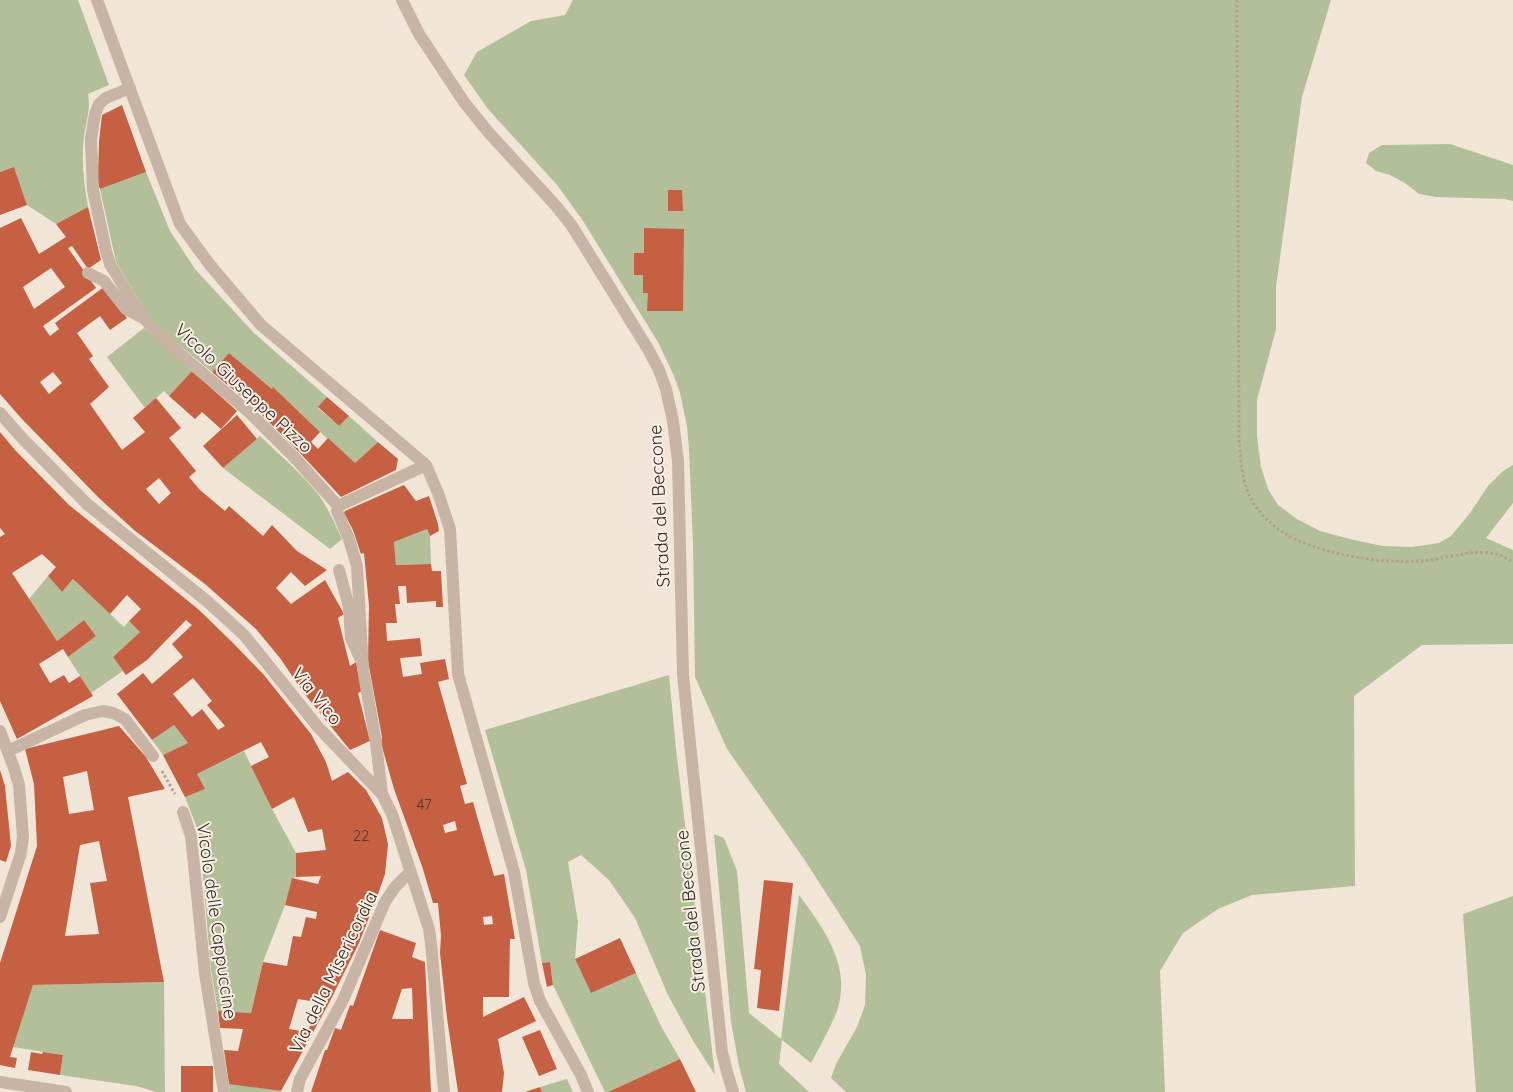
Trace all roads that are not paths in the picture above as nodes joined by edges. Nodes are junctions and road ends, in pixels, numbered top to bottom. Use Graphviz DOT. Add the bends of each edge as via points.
graph roads {
  1 [pos="97,0"];
  2 [pos="402,0"];
  3 [pos="130,88"];
  4 [pos="88,273"];
  5 [pos="145,319"];
  6 [pos="0,413"];
  7 [pos="426,465"];
  8 [pos="338,506"];
  9 [pos="339,570"];
  10 [pos="363,662"];
  11 [pos="0,731"];
  12 [pos="8,751"];
  13 [pos="153,756"];
  14 [pos="382,794"];
  15 [pos="182,812"];
  16 [pos="410,872"];
  17 [pos="0,917"];
  18 [pos="0,1082"];
  19 [pos="66,1092"];
  20 [pos="224,1092"];
  21 [pos="297,1092"];
  22 [pos="444,1092"];
  23 [pos="588,1092"];
  24 [pos="733,1092"];
  1 -- 3 [label="street"];
  2 -- 24 [label="street, Strada del Beccone" via="419,34 464,102 572,226 648,349 666,389 678,461 682,675 722,1052"];
  3 -- 5 [label="street, Vicolo Giuseppe Pizzo" via="106,98 97,108 91,139 92,174 108,258"];
  3 -- 7 [label="street" via="180,224 210,265 262,325"];
  4 -- 5 [label="street, Vicolo Giuseppe Pizzo" via="104,281 126,309"];
  5 -- 8 [label="street, Vicolo Giuseppe Pizzo" via="180,354 250,413"];
  6 -- 14 [label="street, Via Vico" via="87,504 244,635 318,727"];
  7 -- 8 [label="street"];
  7 -- 23 [label="street" via="450,529 458,674 514,872 534,983 540,1001"];
  8 -- 10 [label="street, Vicolo Giuseppe Pizzo" via="338,515 357,566"];
  9 -- 10 [label="street, Vicolo Giuseppe Pizzo" via="349,607 352,643"];
  10 -- 14 [label="street, Vicolo Giuseppe Pizzo"];
  11 -- 12 [label="street"];
  12 -- 13 [label="street" via="85,715 103,711 125,719"];
  12 -- 17 [label="street" via="19,785 23,845"];
  14 -- 16 [label="street, Via Vico" via="392,814"];
  15 -- 20 [label="street, Vicolo delle Cappuccine" via="191,836 206,974"];
  16 -- 21 [label="street, Via della Misericordia" via="385,902 343,1000 300,1079"];
  16 -- 22 [label="street, Via Vico" via="431,943"];
  18 -- 19 [label="street"];
}
